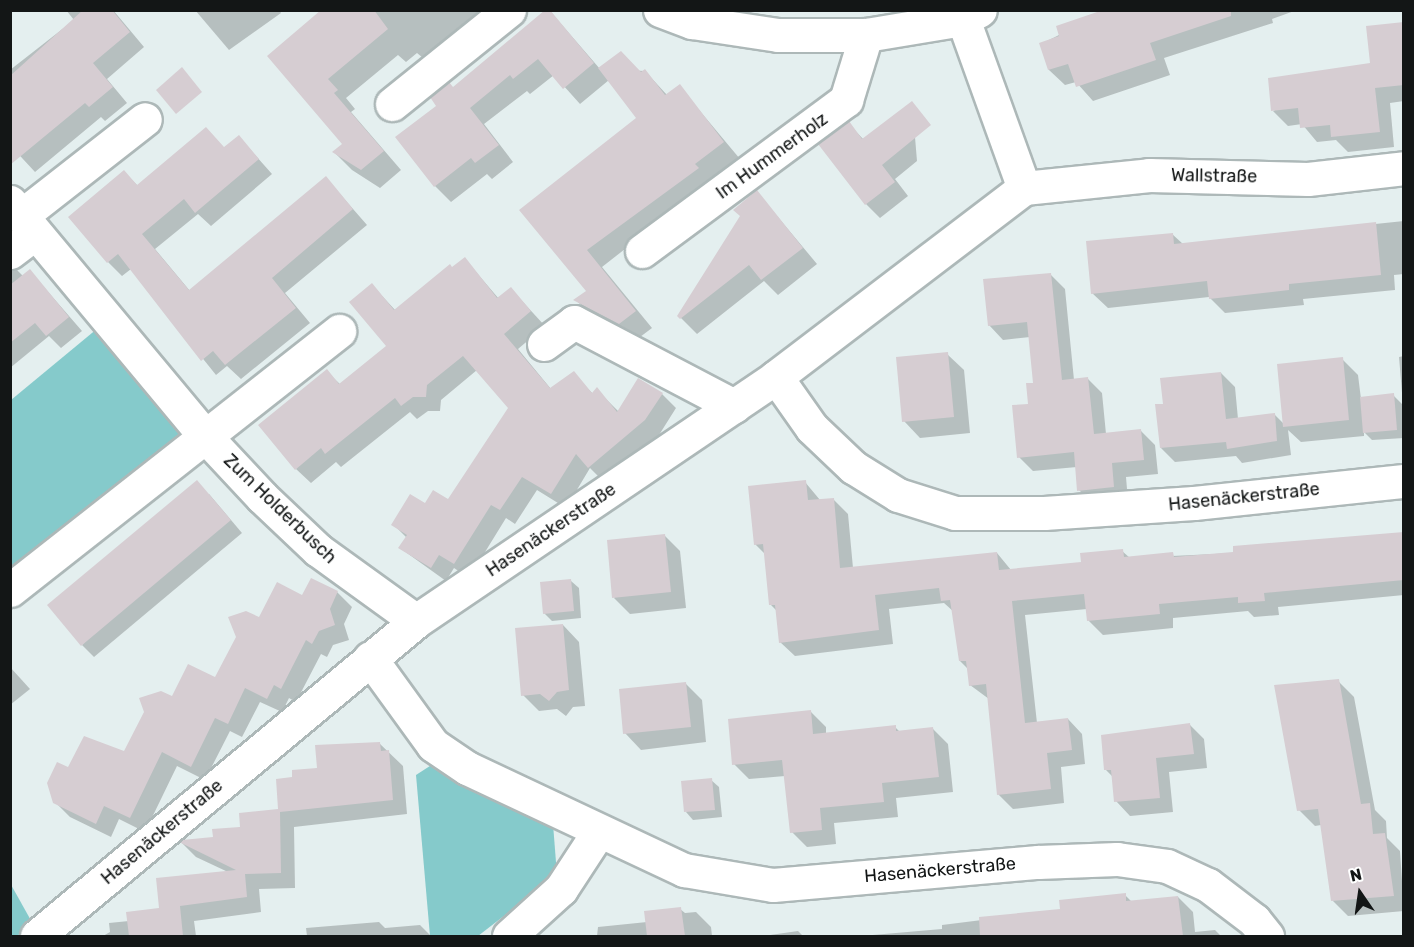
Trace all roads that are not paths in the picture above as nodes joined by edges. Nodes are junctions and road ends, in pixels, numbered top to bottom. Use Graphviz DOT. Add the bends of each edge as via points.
graph roads {
  1 [pos="508,10"];
  2 [pos="660,10"];
  3 [pos="972,15"];
  4 [pos="866,35"];
  5 [pos="392,104"];
  6 [pos="145,119"];
  7 [pos="1404,168"];
  8 [pos="1024,188"];
  9 [pos="19,226"];
  10 [pos="642,251"];
  11 [pos="339,331"];
  12 [pos="544,344"];
  13 [pos="776,377"];
  14 [pos="734,405"];
  15 [pos="205,436"];
  16 [pos="1404,481"];
  17 [pos="10,590"];
  18 [pos="416,621"];
  19 [pos="370,658"];
  20 [pos="599,831"];
  21 [pos="37,936"];
  22 [pos="509,936"];
  23 [pos="1267,936"];
  1 -- 5 [label="street"];
  2 -- 4 [label="street" via="692,21 778,35"];
  3 -- 4 [label="street"];
  3 -- 8 [label="street"];
  4 -- 10 [label="street, Im Hummerholz" via="846,100"];
  6 -- 9 [label="street, Zum Holderbusch"];
  7 -- 8 [label="street, Wallstraße" via="1308,179 1149,175"];
  8 -- 13 [label="street, Hasenäckerstraße"];
  9 -- 15 [label="street, Zum Holderbusch"];
  11 -- 15 [label="street"];
  12 -- 14 [label="street" via="574,322"];
  13 -- 14 [label="street, Hasenäckerstraße"];
  13 -- 16 [label="street, Hasenäckerstraße" via="812,428 853,467 898,495 955,513 1044,513 1171,505"];
  14 -- 18 [label="street, Hasenäckerstraße"];
  15 -- 17 [label="street"];
  15 -- 18 [label="street, Zum Holderbusch" via="318,550"];
  18 -- 19 [label="street, Hasenäckerstraße"];
  19 -- 20 [label="street, Hasenäckerstraße" via="433,745 467,768"];
  19 -- 21 [label="street, Hasenäckerstraße"];
  20 -- 22 [label="street" via="561,889"];
  20 -- 23 [label="street, Hasenäckerstraße" via="684,870 773,885 1038,862 1117,859 1167,866 1208,885 1254,920"];
}
